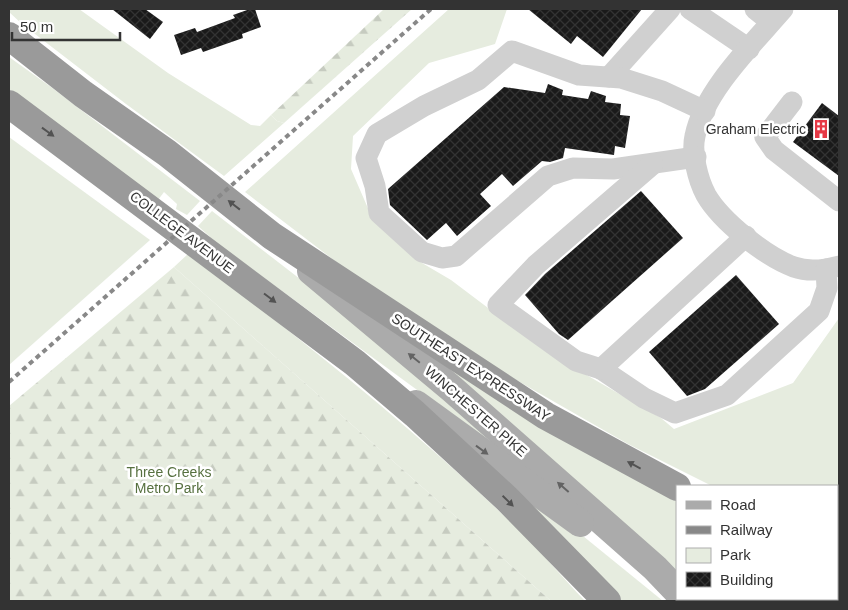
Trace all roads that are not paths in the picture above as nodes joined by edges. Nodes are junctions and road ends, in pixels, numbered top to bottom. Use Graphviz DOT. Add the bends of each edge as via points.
graph roads {
  1 [pos="670,9"];
  2 [pos="690,9"];
  3 [pos="770,13"];
  4 [pos="9,36"];
  5 [pos="9,49"];
  6 [pos="749,49"];
  7 [pos="610,77"];
  8 [pos="83,94"];
  9 [pos="792,102"];
  10 [pos="9,104"];
  11 [pos="705,111"];
  12 [pos="696,157"];
  13 [pos="653,164"];
  14 [pos="839,201"];
  15 [pos="272,236"];
  16 [pos="746,236"];
  17 [pos="833,268"];
  18 [pos="355,363"];
  19 [pos="601,369"];
  20 [pos="676,486"];
  21 [pos="676,590"];
  22 [pos="676,597"];
  23 [pos="607,601"];
  1 -- 7 [label="lane"];
  2 -- 6 [label="lane"];
  3 -- 6 [label="lane"];
  4 -- 8 [label="highway"];
  5 -- 8 [label="highway"];
  6 -- 11 [label="lane" via="713,92"];
  7 -- 11 [label="lane" via="662,91"];
  7 -- 13 [label="lane" via="579,75 512,51 478,80 424,106 377,134 366,158 379,212 422,252 442,258 456,256 548,176 573,168 613,169"];
  15 -- 8 [label="highway, one-way" via="167,153"];
  9 -- 14 [label="lane" via="765,137 774,150"];
  10 -- 18 [label="highway, COLLEGE AVENUE, one-way"];
  11 -- 12 [label="lane" via="694,137"];
  12 -- 13 [label="lane"];
  12 -- 16 [label="lane" via="706,195"];
  13 -- 19 [label="lane" via="536,265 498,305 576,361"];
  20 -- 15 [label="highway, SOUTHEAST EXPRESSWAY, one-way" via="546,416"];
  21 -- 15 [label="main road, WINCHESTER PIKE, one-way" via="460,396 328,287"];
  16 -- 17 [label="lane" via="770,255 795,267"];
  16 -- 19 [label="lane"];
  17 -- 19 [label="lane" via="819,311 727,395 675,413 644,398"];
  18 -- 22 [label="main road, WINCHESTER PIKE, one-way" via="456,431"];
  18 -- 23 [label="highway, one-way" via="507,499"];
}
